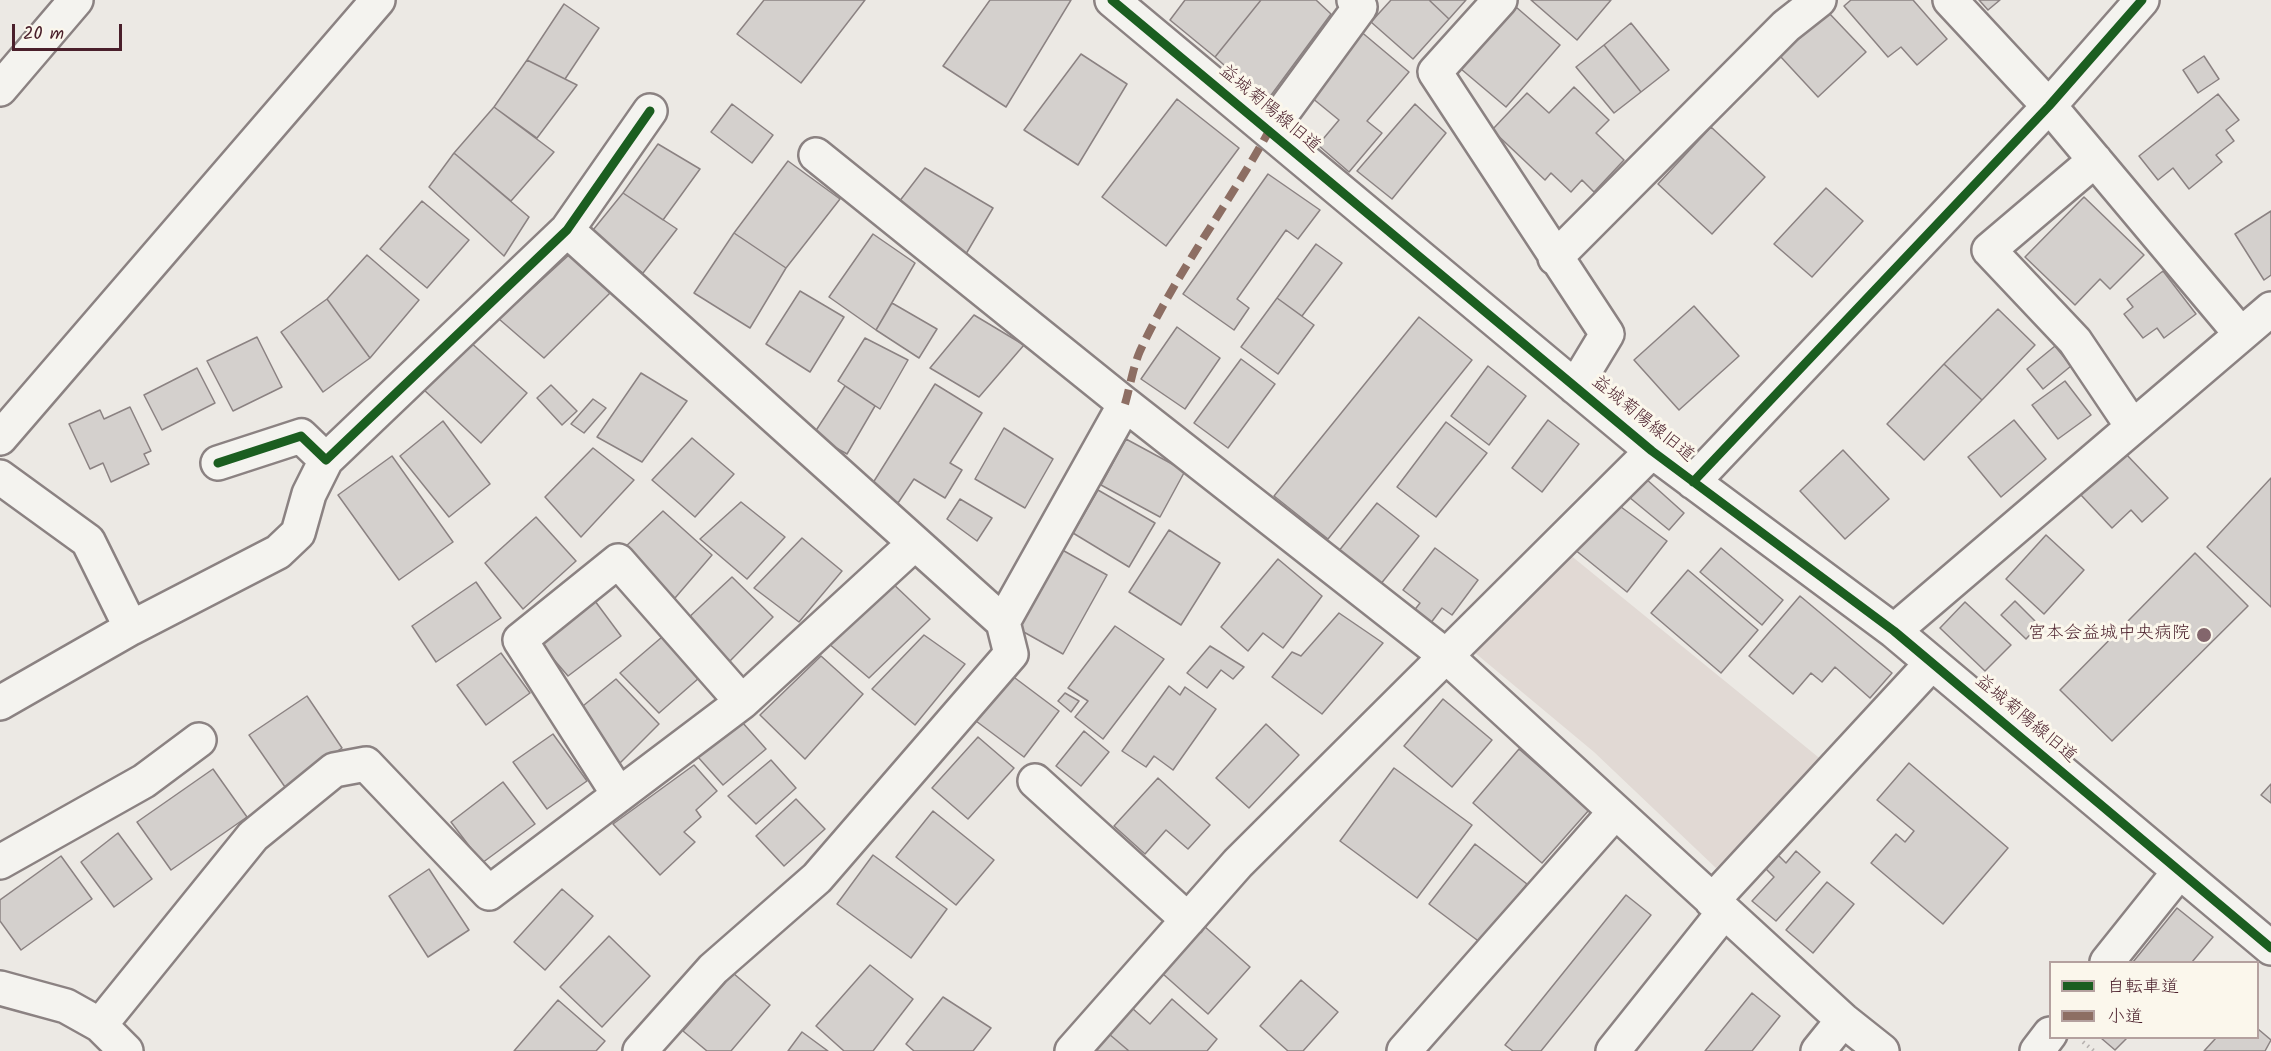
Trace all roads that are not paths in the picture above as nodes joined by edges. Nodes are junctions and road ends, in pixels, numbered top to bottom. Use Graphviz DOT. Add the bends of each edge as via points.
graph roads {
  1 [pos="76,0"];
  2 [pos="378,0"];
  3 [pos="1112,0"];
  4 [pos="1354,0"];
  5 [pos="1500,0"];
  6 [pos="1819,0"];
  7 [pos="1950,0"];
  8 [pos="2142,0"];
  9 [pos="0,89"];
  10 [pos="2049,106"];
  11 [pos="651,111"];
  12 [pos="1269,131"];
  13 [pos="816,155"];
  14 [pos="2095,160"];
  15 [pos="567,230"];
  16 [pos="1555,258"];
  17 [pos="2271,309"];
  18 [pos="2240,333"];
  19 [pos="1575,387"];
  20 [pos="1125,404"];
  21 [pos="2132,426"];
  22 [pos="0,438"];
  23 [pos="1652,452"];
  24 [pos="326,460"];
  25 [pos="218,463"];
  26 [pos="0,477"];
  27 [pos="1693,482"];
  28 [pos="915,543"];
  29 [pos="1003,622"];
  30 [pos="131,628"];
  31 [pos="1894,631"];
  32 [pos="1446,656"];
  33 [pos="1932,663"];
  34 [pos="742,702"];
  35 [pos="0,704"];
  36 [pos="200,740"];
  37 [pos="1035,782"];
  38 [pos="619,795"];
  39 [pos="1615,812"];
  40 [pos="0,862"];
  41 [pos="2180,872"];
  42 [pos="1718,907"];
  43 [pos="1188,920"];
  44 [pos="2271,948"];
  45 [pos="2109,961"];
  46 [pos="0,988"];
  47 [pos="1843,1020"];
  48 [pos="100,1025"];
  49 [pos="2049,1035"];
  50 [pos="126,1051"];
  51 [pos="640,1051"];
  52 [pos="1072,1051"];
  53 [pos="1404,1051"];
  54 [pos="1613,1051"];
  55 [pos="1818,1051"];
  56 [pos="1882,1051"];
  57 [pos="2037,1051"];
  1 -- 9 [label="street"];
  2 -- 22 [label="street"];
  3 -- 12 [label="street, 益城菊陽線旧道"];
  4 -- 12 [label="street" via="1360,7"];
  5 -- 16 [label="street" via="1435,72"];
  6 -- 16 [label="street" via="1786,26"];
  7 -- 10 [label="street"];
  8 -- 10 [label="street"];
  10 -- 14 [label="street"];
  10 -- 27 [label="street"];
  11 -- 15 [label="street"];
  12 -- 19 [label="street, 益城菊陽線旧道"];
  13 -- 20 [label="street"];
  14 -- 18 [label="street"];
  14 -- 21 [label="street" via="1989,250 2075,341"];
  15 -- 24 [label="street"];
  15 -- 28 [label="street"];
  16 -- 19 [label="street" via="1607,334"];
  17 -- 18 [label="street"];
  18 -- 21 [label="street"];
  19 -- 23 [label="street, 益城菊陽線旧道"];
  20 -- 29 [label="street"];
  20 -- 32 [label="street"];
  21 -- 31 [label="street"];
  23 -- 27 [label="street, 益城菊陽線旧道"];
  23 -- 32 [label="street"];
  24 -- 25 [label="street" via="301,436"];
  24 -- 30 [label="street" via="309,494 298,533 278,552"];
  26 -- 30 [label="street" via="88,541"];
  27 -- 31 [label="street, 益城菊陽線旧道"];
  28 -- 29 [label="street"];
  28 -- 34 [label="street"];
  29 -- 51 [label="street" via="1011,654 817,878 713,969"];
  30 -- 35 [label="street"];
  31 -- 33 [label="street, 益城菊陽線旧道"];
  32 -- 39 [label="street"];
  32 -- 43 [label="street" via="1238,863"];
  33 -- 41 [label="street, 益城菊陽線旧道"];
  33 -- 42 [label="street"];
  34 -- 38 [label="street"];
  34 -- 38 [label="street" via="618,561 520,640"];
  36 -- 40 [label="street" via="144,781"];
  37 -- 43 [label="street"];
  38 -- 48 [label="street" via="489,893 366,764 334,770 254,836"];
  39 -- 42 [label="street"];
  39 -- 53 [label="street"];
  41 -- 44 [label="street, 益城菊陽線旧道"];
  41 -- 45 [label="street"];
  42 -- 47 [label="street"];
  42 -- 54 [label="street"];
  43 -- 52 [label="street"];
  46 -- 48 [label="street" via="66,1006"];
  47 -- 55 [label="street"];
  47 -- 56 [label="street"];
  48 -- 50 [label="street"];
  49 -- 57 [label="street"];
}
